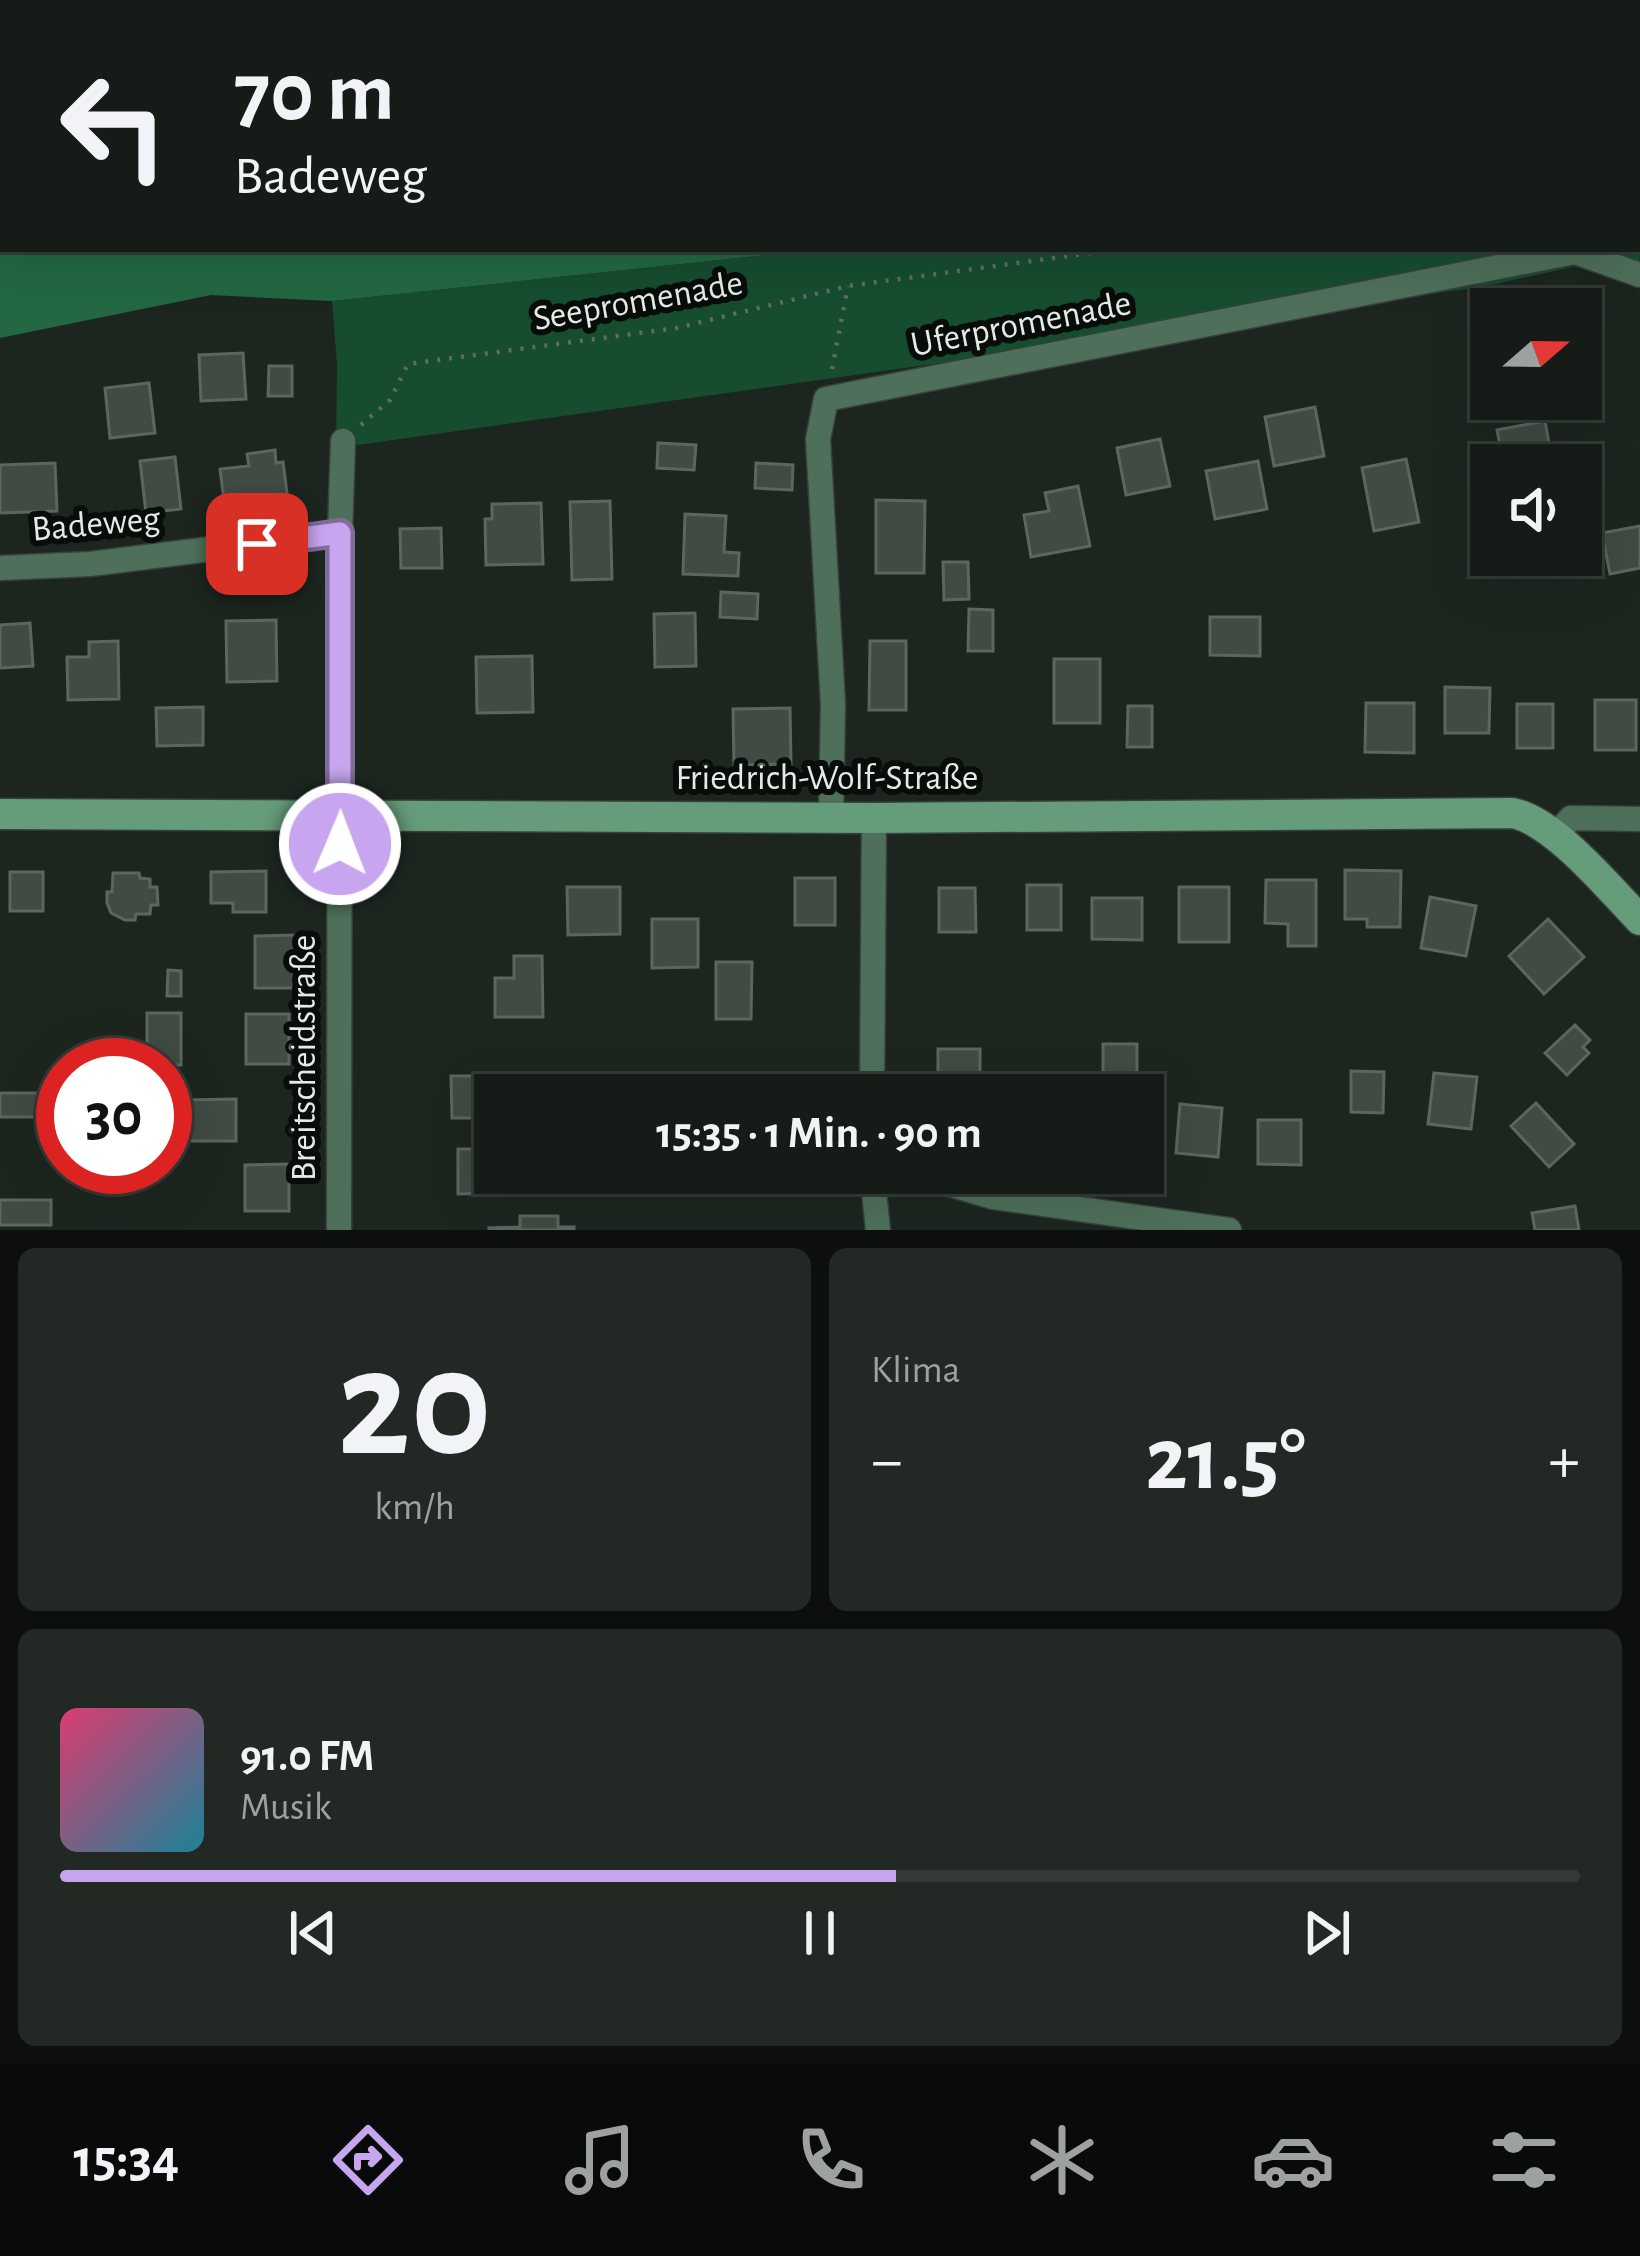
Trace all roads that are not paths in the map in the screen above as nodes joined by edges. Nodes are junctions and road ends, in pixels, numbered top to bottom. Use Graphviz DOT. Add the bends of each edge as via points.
graph roads {
  1 [pos="1640,275"];
  2 [pos="343,441"];
  3 [pos="340,533"];
  4 [pos="0,568"];
  5 [pos="0,814"];
  6 [pos="342,814"];
  7 [pos="832,818"];
  8 [pos="874,818"];
  9 [pos="1640,819"];
  10 [pos="1556,835"];
  11 [pos="1640,920"];
  12 [pos="872,1074"];
  13 [pos="874,1194"];
  14 [pos="983,1194"];
  15 [pos="339,1230"];
  16 [pos="878,1230"];
  17 [pos="1229,1230"];
  1 -- 7 [label="street, Uferpromenade" via="1575,252 826,399 818,439"];
  2 -- 3 [label="street"];
  3 -- 4 [label="street, Badeweg"];
  3 -- 6 [label="street"];
  5 -- 6 [label="street, Friedrich-Wolf-Straße"];
  6 -- 7 [label="street, Friedrich-Wolf-Straße"];
  6 -- 15 [label="street, Breitscheidstraße"];
  7 -- 8 [label="street, Friedrich-Wolf-Straße"];
  8 -- 10 [label="street, Friedrich-Wolf-Straße" via="1511,813"];
  8 -- 12 [label="street"];
  9 -- 10 [label="street" via="1571,818"];
  10 -- 11 [label="street"];
  13 -- 16 [label="street"];
  14 -- 17 [label="street"];
}
